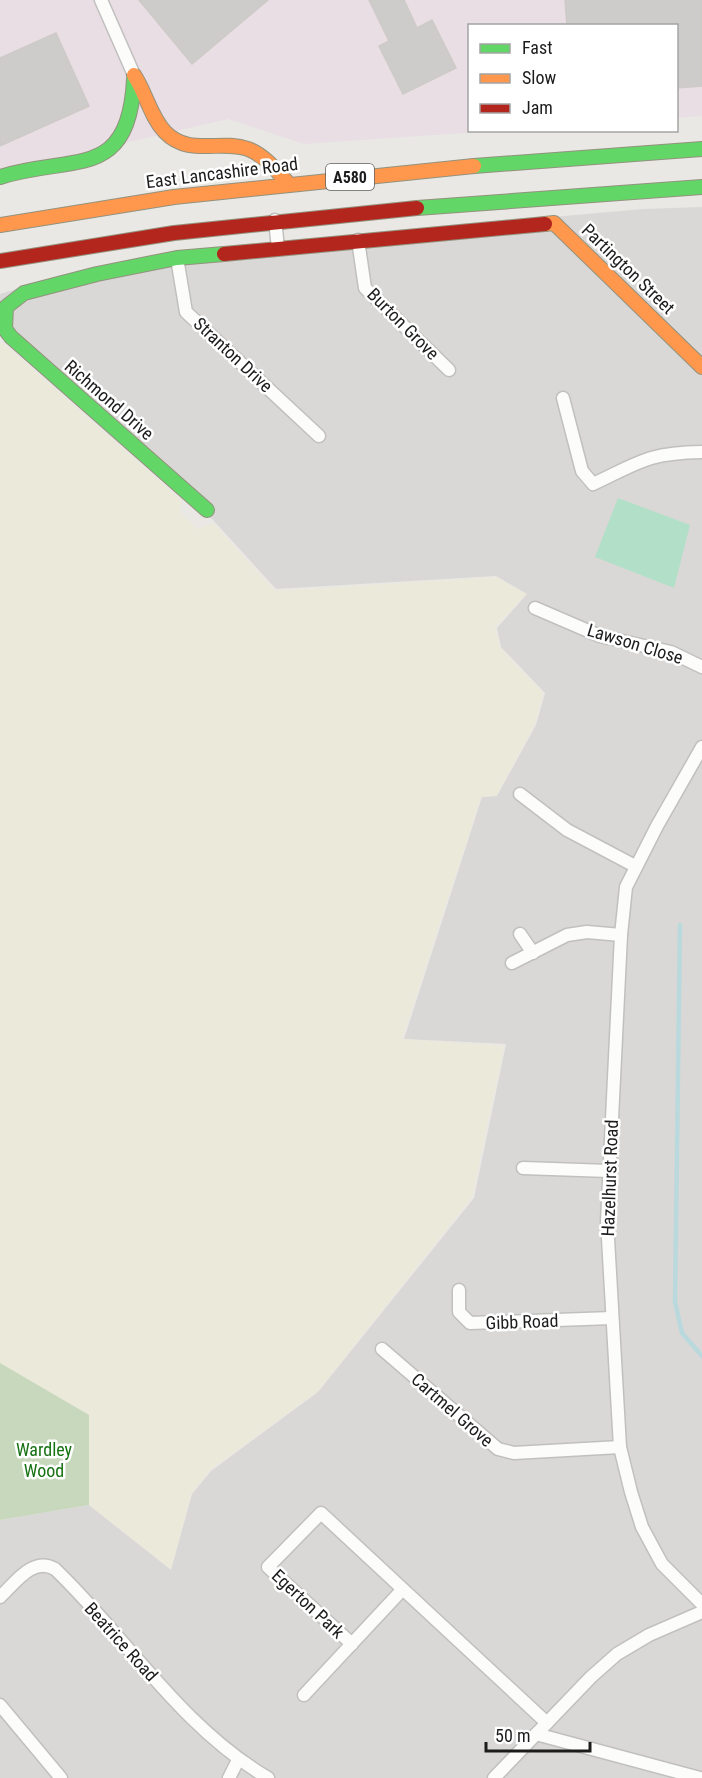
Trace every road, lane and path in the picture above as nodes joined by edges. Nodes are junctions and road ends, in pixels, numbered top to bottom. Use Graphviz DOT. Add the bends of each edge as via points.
graph roads {
  1 [pos="102,0"];
  2 [pos="134,75"];
  3 [pos="702,149"];
  4 [pos="0,177"];
  5 [pos="287,182"];
  6 [pos="702,187"];
  7 [pos="275,219"];
  8 [pos="0,225"];
  9 [pos="358,240"];
  10 [pos="278,248"];
  11 [pos="50,252"];
  12 [pos="177,258"];
  13 [pos="0,261"];
  14 [pos="0,266"];
  15 [pos="702,366"];
  16 [pos="449,370"];
  17 [pos="563,398"];
  18 [pos="319,436"];
  19 [pos="702,452"];
  20 [pos="207,510"];
  21 [pos="535,608"];
  22 [pos="702,667"];
  23 [pos="702,747"];
  24 [pos="698,761"];
  25 [pos="520,794"];
  26 [pos="635,866"];
  27 [pos="520,934"];
  28 [pos="621,935"];
  29 [pos="533,953"];
  30 [pos="512,963"];
  31 [pos="523,1168"];
  32 [pos="609,1171"];
  33 [pos="459,1290"];
  34 [pos="612,1318"];
  35 [pos="382,1349"];
  36 [pos="620,1447"];
  37 [pos="402,1590"];
  38 [pos="0,1597"];
  39 [pos="702,1604"];
  40 [pos="702,1612"];
  41 [pos="352,1644"];
  42 [pos="304,1695"];
  43 [pos="0,1705"];
  44 [pos="547,1722"];
  45 [pos="536,1734"];
  46 [pos="238,1760"];
  47 [pos="61,1778"];
  48 [pos="228,1778"];
  49 [pos="268,1778"];
  50 [pos="494,1778"];
  51 [pos="700,1778"];
  1 -- 2 [label="street"];
  2 -- 4 [label="main road" via="131,119 107,152 90,161"];
  2 -- 5 [label="main road" via="156,120 172,138 193,146 247,148 265,159"];
  3 -- 5 [label="main road, East Lancashire Road / A580"];
  5 -- 8 [label="main road, East Lancashire Road / A580" via="132,202"];
  6 -- 7 [label="main road, A580"];
  7 -- 10 [label="street"];
  7 -- 11 [label="main road, A580"];
  9 -- 10 [label="main road"];
  9 -- 15 [label="main road, Partington Street" via="555,223"];
  9 -- 16 [label="street, Burton Grove" via="365,288"];
  10 -- 12 [label="main road"];
  11 -- 13 [label="main road, A580"];
  11 -- 14 [label="main road, A580"];
  12 -- 18 [label="street, Stranton Drive" via="186,312"];
  12 -- 20 [label="main road, Richmond Drive" via="24,293 6,307 5,328"];
  17 -- 19 [label="street" via="578,424 582,471 593,484 642,459 665,453"];
  21 -- 22 [label="street, Lawson Close" via="600,636 671,652"];
  23 -- 24 [label="street, Hazelhurst Road"];
  24 -- 26 [label="street, Hazelhurst Road"];
  25 -- 26 [label="street" via="567,830"];
  26 -- 28 [label="street, Hazelhurst Road" via="626,887"];
  27 -- 29 [label="street"];
  28 -- 29 [label="street" via="567,934"];
  28 -- 32 [label="street, Hazelhurst Road"];
  29 -- 30 [label="street"];
  31 -- 32 [label="street"];
  32 -- 34 [label="street, Hazelhurst Road" via="607,1221"];
  33 -- 34 [label="street, Gibb Road" via="459,1311 470,1323"];
  34 -- 36 [label="street, Hazelhurst Road"];
  35 -- 36 [label="street, Cartmel Grove" via="391,1364 498,1449 514,1453"];
  36 -- 39 [label="street, Hazelhurst Road" via="642,1527 662,1564"];
  37 -- 41 [label="street, Egerton Park"];
  37 -- 41 [label="street, Egerton Park" via="321,1514 268,1567"];
  37 -- 44 [label="street, Egerton Park"];
  38 -- 46 [label="street, Beatrice Road" via="33,1566 55,1569 177,1705"];
  40 -- 44 [label="street" via="617,1653"];
  41 -- 42 [label="street, Egerton Park"];
  43 -- 47 [label="street"];
  44 -- 45 [label="street"];
  45 -- 50 [label="street"];
  45 -- 51 [label="street"];
  46 -- 48 [label="street"];
  46 -- 49 [label="street, Beatrice Road"];
}
